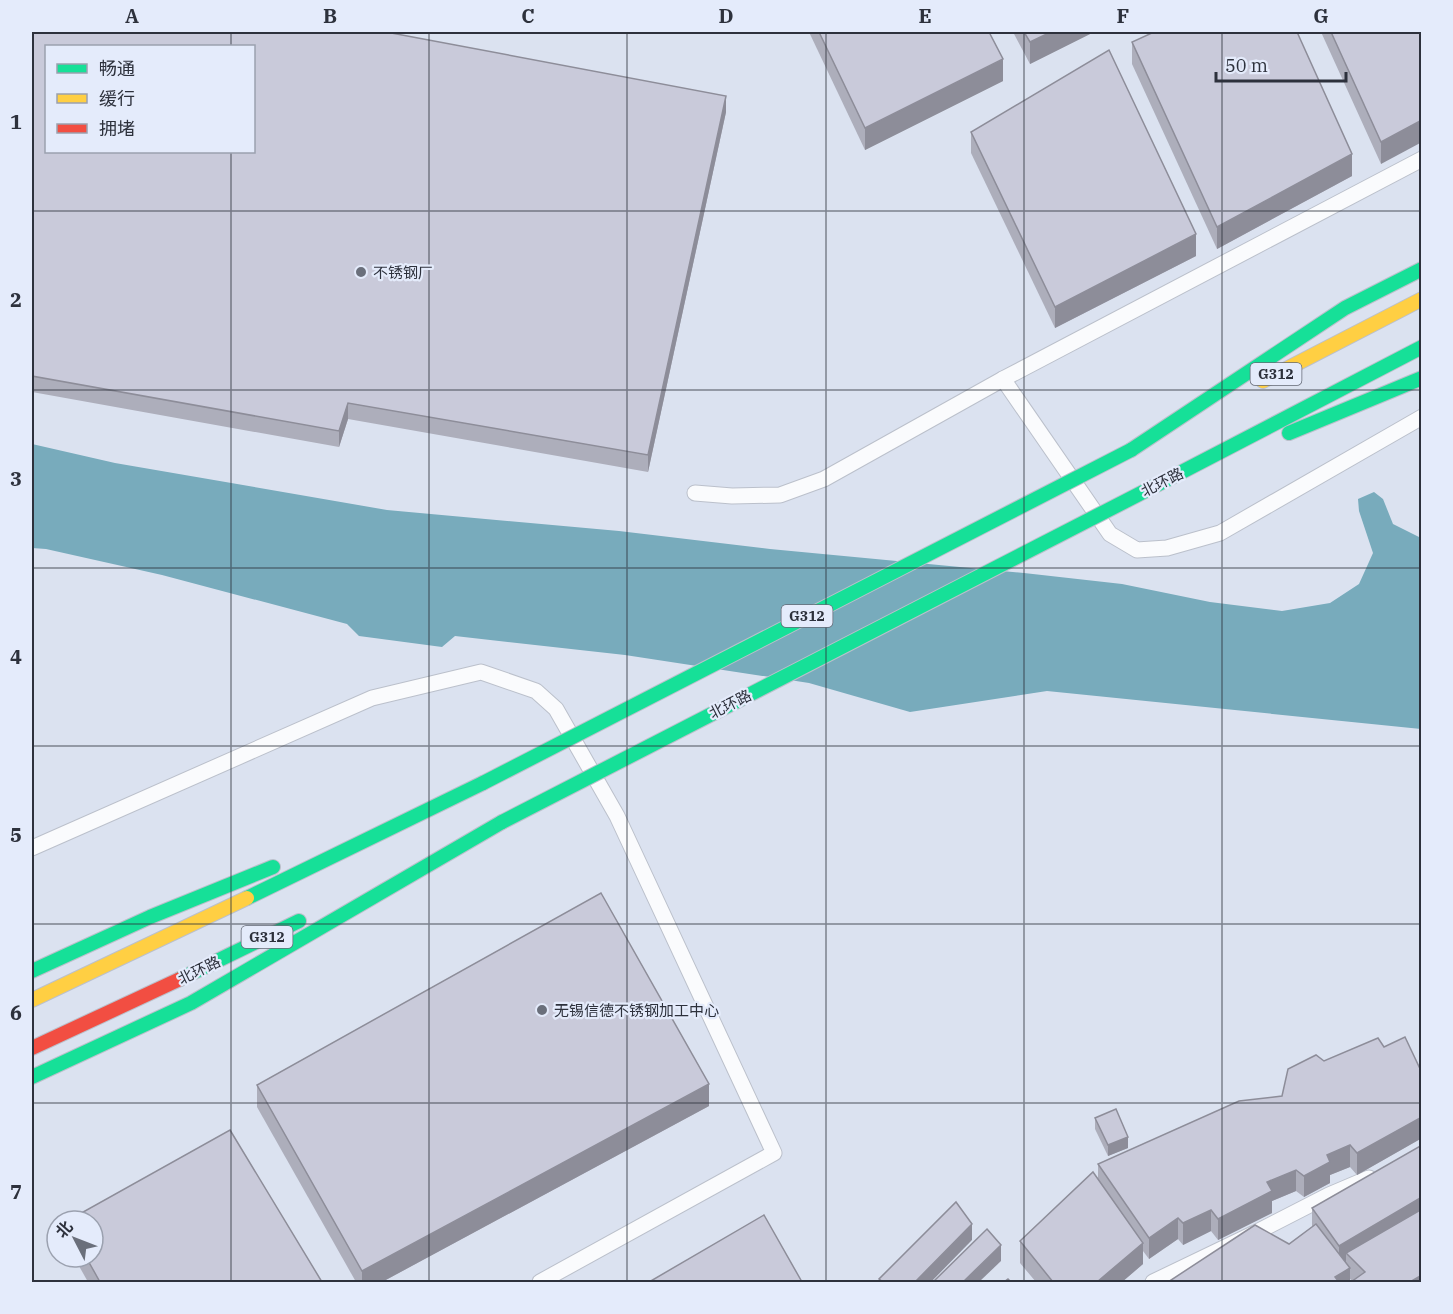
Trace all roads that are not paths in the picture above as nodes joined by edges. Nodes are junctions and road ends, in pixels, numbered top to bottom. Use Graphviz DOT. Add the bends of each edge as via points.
graph roads {
  1 [pos="1422,159"];
  2 [pos="1422,269"];
  3 [pos="1422,299"];
  4 [pos="1422,347"];
  5 [pos="1422,378"];
  6 [pos="1003,379"];
  7 [pos="1422,417"];
  8 [pos="1131,450"];
  9 [pos="1149,489"];
  10 [pos="695,493"];
  11 [pos="483,783"];
  12 [pos="502,822"];
  13 [pos="32,848"];
  14 [pos="305,854"];
  15 [pos="283,863"];
  16 [pos="330,906"];
  17 [pos="308,917"];
  18 [pos="32,971"];
  19 [pos="32,1000"];
  20 [pos="32,1048"];
  21 [pos="32,1077"];
  22 [pos="1380,1174"];
  23 [pos="540,1282"];
  24 [pos="1153,1282"];
  1 -- 6 [label="street"];
  2 -- 8 [label="highway" via="1345,308"];
  3 -- 8 [label="highway, G312"];
  4 -- 9 [label="highway, 北环路 / G312"];
  5 -- 9 [label="highway"];
  6 -- 7 [label="street" via="1110,534 1137,550 1167,548 1220,533"];
  6 -- 10 [label="street" via="824,479 780,495"];
  8 -- 11 [label="highway, G312, bridge"];
  9 -- 12 [label="highway, 北环路 / G312, bridge"];
  11 -- 14 [label="highway"];
  11 -- 19 [label="highway, G312"];
  12 -- 16 [label="highway, 北环路 / G312"];
  12 -- 21 [label="highway" via="191,1003"];
  13 -- 23 [label="street" via="372,698 481,672 536,691 556,709 617,816 774,1153"];
  15 -- 18 [label="highway"];
  17 -- 20 [label="highway, 北环路 / G312"];
  22 -- 24 [label="street"];
}
